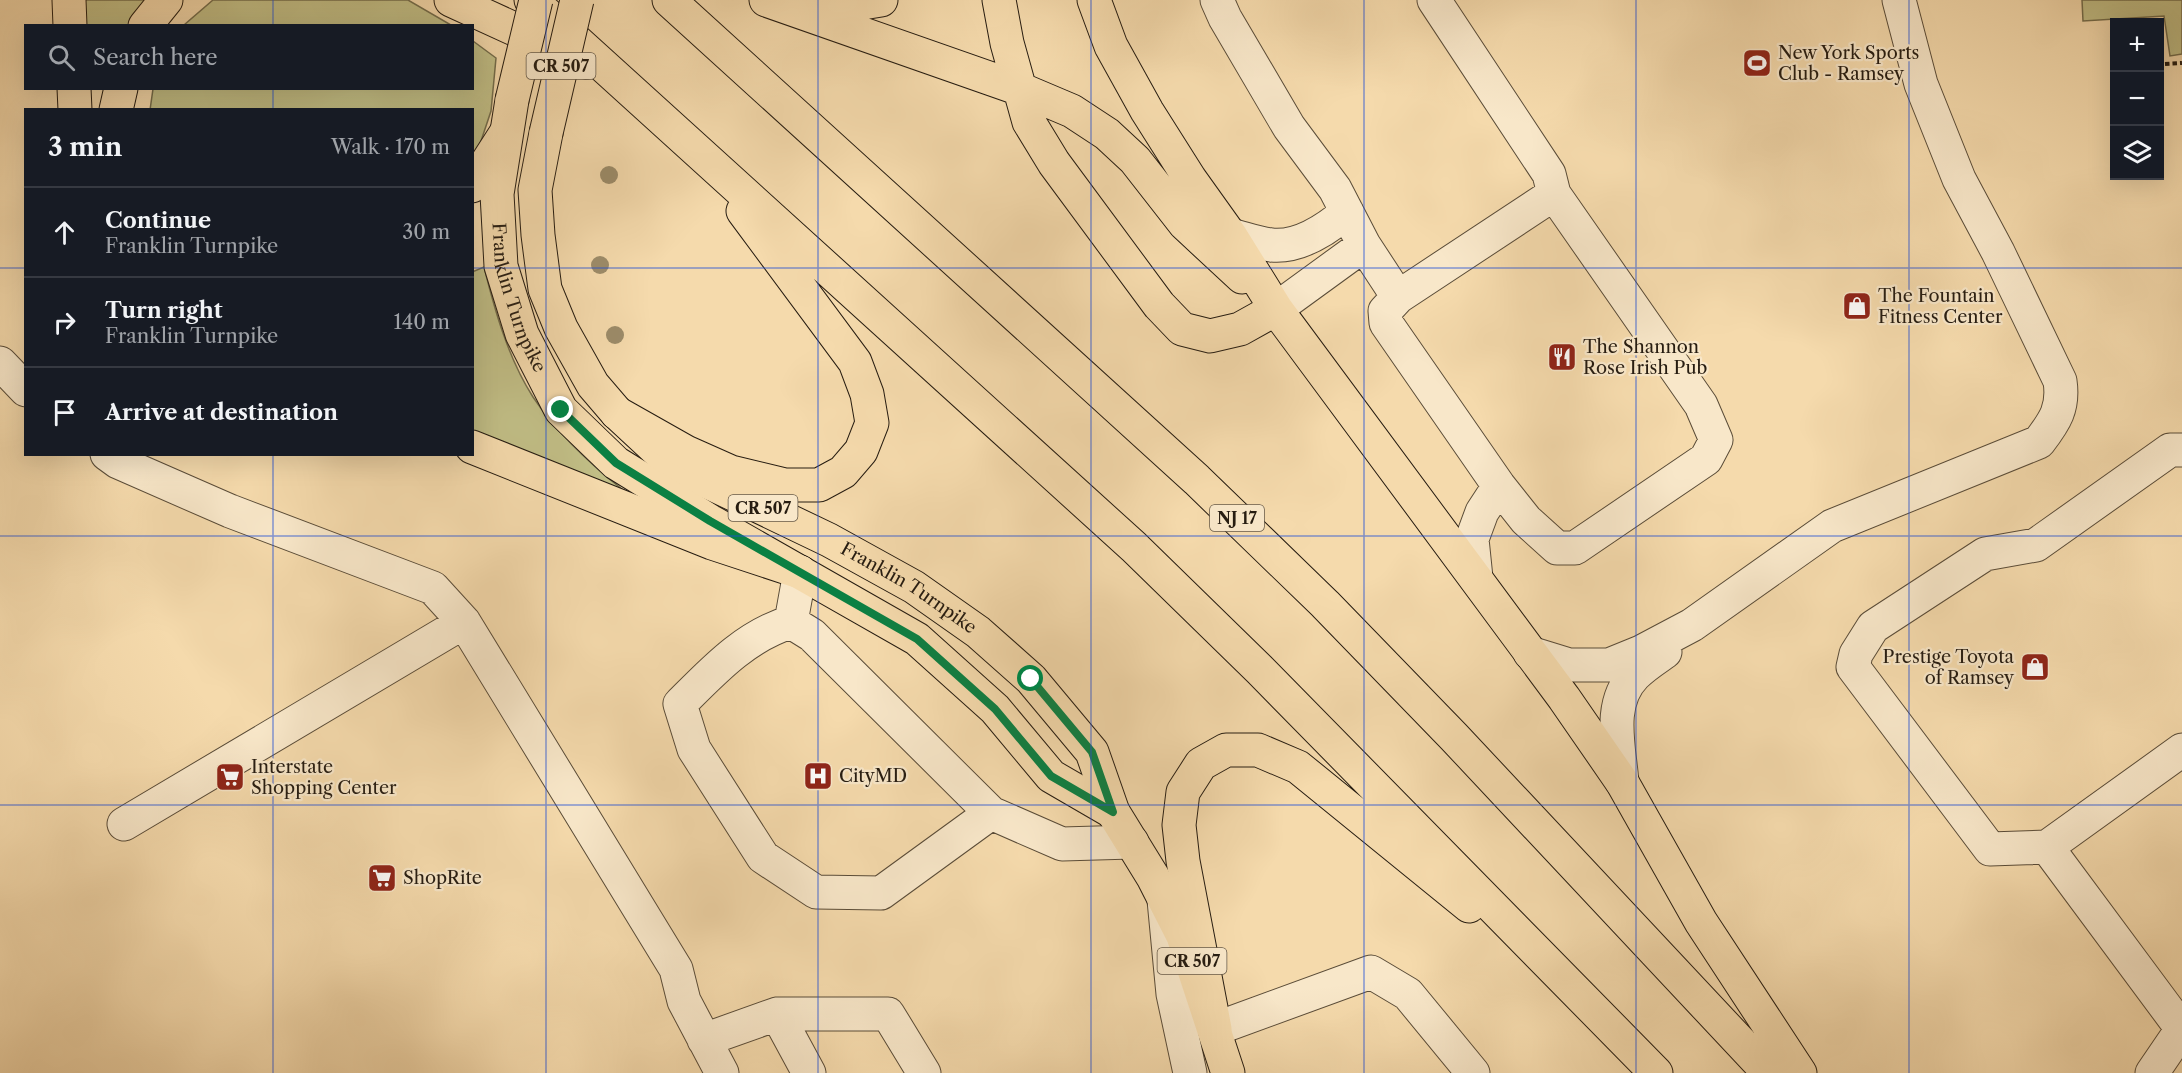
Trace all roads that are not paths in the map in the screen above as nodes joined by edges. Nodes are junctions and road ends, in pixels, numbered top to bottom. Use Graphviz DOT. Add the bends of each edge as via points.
graph roads {
  1 [pos="69,0"];
  2 [pos="166,0"];
  3 [pos="451,0"];
  4 [pos="531,0"];
  5 [pos="536,0"];
  6 [pos="577,0"];
  7 [pos="669,0"];
  8 [pos="881,0"];
  9 [pos="999,0"];
  10 [pos="1094,0"];
  11 [pos="1217,0"];
  12 [pos="1434,0"];
  13 [pos="1899,0"];
  14 [pos="772,3"];
  15 [pos="70,24"];
  16 [pos="148,24"];
  17 [pos="616,76"];
  18 [pos="1020,89"];
  19 [pos="74,90"];
  20 [pos="121,90"];
  21 [pos="75,108"];
  22 [pos="116,108"];
  23 [pos="507,133"];
  24 [pos="699,152"];
  25 [pos="474,183"];
  26 [pos="1554,194"];
  27 [pos="1347,212"];
  28 [pos="1230,235"];
  29 [pos="1364,245"];
  30 [pos="1398,297"];
  31 [pos="1276,309"];
  32 [pos="0,363"];
  33 [pos="24,388"];
  34 [pos="617,413"];
  35 [pos="474,448"];
  36 [pos="2182,450"];
  37 [pos="110,456"];
  38 [pos="1499,486"];
  39 [pos="800,572"];
  40 [pos="1476,578"];
  41 [pos="464,622"];
  42 [pos="791,622"];
  43 [pos="1692,626"];
  44 [pos="1530,653"];
  45 [pos="2182,750"];
  46 [pos="1622,782"];
  47 [pos="1113,812"];
  48 [pos="991,813"];
  49 [pos="124,824"];
  50 [pos="1132,842"];
  51 [pos="2047,847"];
  52 [pos="1164,896"];
  53 [pos="1594,1008"];
  54 [pos="777,1014"];
  55 [pos="1215,1029"];
  56 [pos="2182,1029"];
  57 [pos="704,1040"];
  58 [pos="722,1073"];
  59 [pos="809,1073"];
  60 [pos="924,1073"];
  61 [pos="1190,1073"];
  62 [pos="1228,1073"];
  63 [pos="1473,1073"];
  64 [pos="1656,1073"];
  65 [pos="1769,1073"];
  66 [pos="1800,1073"];
  67 [pos="2152,1073"];
  1 -- 15 [label="main road"];
  2 -- 16 [label="main road"];
  3 -- 17 [label="main road"];
  4 -- 17 [label="main road"];
  5 -- 23 [label="main road, Franklin Turnpike / CR 507, bridge"];
  6 -- 34 [label="main road, Franklin Turnpike / CR 507, bridge" via="535,190 538,235 545,289 561,328 593,385"];
  7 -- 65 [label="main road, NJ 17" via="1171,456 1325,604"];
  8 -- 14 [label="main road" via="832,9"];
  9 -- 18 [label="main road"];
  10 -- 28 [label="main road" via="1111,46 1147,111"];
  11 -- 27 [label="street" via="1289,127 1335,189"];
  12 -- 26 [label="street" via="1549,174"];
  13 -- 43 [label="street" via="1921,84 1959,179 2060,381 2062,395 2055,420 2040,442 1832,526"];
  14 -- 18 [label="main road"];
  17 -- 24 [label="main road"];
  18 -- 31 [label="main road" via="1072,111 1107,134 1135,160 1185,224"];
  18 -- 31 [label="main road" via="1029,122 1054,163 1182,329 1210,336 1240,329"];
  19 -- 21 [label="main road"];
  20 -- 22 [label="main road"];
  23 -- 25 [label="main road"];
  23 -- 39 [label="main road, Franklin Turnpike / CR 507" via="497,194 501,266 522,334 561,410 616,463"];
  24 -- 34 [label="main road" via="855,362 872,423 861,451 843,472 819,485 785,485 730,472"];
  24 -- 53 [label="main road" via="1134,547"];
  26 -- 30 [label="street"];
  26 -- 38 [label="street" via="1701,405 1716,440 1706,459 1575,548 1557,548 1543,538"];
  27 -- 28 [label="street" via="1328,229 1299,241 1273,245"];
  27 -- 29 [label="street"];
  28 -- 31 [label="main road"];
  29 -- 30 [label="street"];
  29 -- 31 [label="street"];
  30 -- 38 [label="street" via="1385,311 1386,323"];
  31 -- 40 [label="main road"];
  32 -- 33 [label="street"];
  34 -- 47 [label="main road, Franklin Turnpike / CR 507" via="659,452 706,481 829,540 905,582 978,632 1031,679 1092,752"];
  35 -- 39 [label="main road" via="712,543"];
  36 -- 51 [label="street" via="2170,450 2036,544 1985,554 1873,627 1856,654 1853,667 1990,849"];
  37 -- 41 [label="street" via="230,511 433,588"];
  38 -- 40 [label="street" via="1482,512 1472,539"];
  39 -- 42 [label="street"];
  39 -- 47 [label="main road, Franklin Turnpike / CR 507" via="917,639 995,709 1051,776"];
  40 -- 44 [label="main road"];
  41 -- 49 [label="street"];
  41 -- 57 [label="street" via="676,969 684,1001"];
  42 -- 48 [label="street" via="812,635"];
  42 -- 48 [label="street" via="771,628 728,657 680,704 694,748 763,857 816,892 881,893"];
  43 -- 44 [label="street" via="1609,665 1569,665"];
  43 -- 46 [label="street" via="1634,676 1620,698 1616,720"];
  44 -- 46 [label="main road"];
  45 -- 51 [label="street"];
  46 -- 66 [label="main road" via="1701,921"];
  47 -- 50 [label="main road, Franklin Turnpike / CR 507"];
  48 -- 50 [label="street" via="1062,844"];
  50 -- 52 [label="main road, Franklin Turnpike / CR 507"];
  51 -- 56 [label="street"];
  52 -- 55 [label="main road, Franklin Turnpike / CR 507" via="1183,936"];
  52 -- 61 [label="street" via="1173,994"];
  53 -- 55 [label="main road" via="1298,767 1258,750 1226,750 1201,764 1183,792 1179,825"];
  53 -- 64 [label="main road"];
  54 -- 57 [label="street"];
  54 -- 59 [label="street"];
  54 -- 60 [label="street" via="888,1014"];
  55 -- 62 [label="main road, Franklin Turnpike / CR 507"];
  55 -- 63 [label="street" via="1371,972 1408,994"];
  56 -- 67 [label="street"];
  57 -- 58 [label="street"];
}
